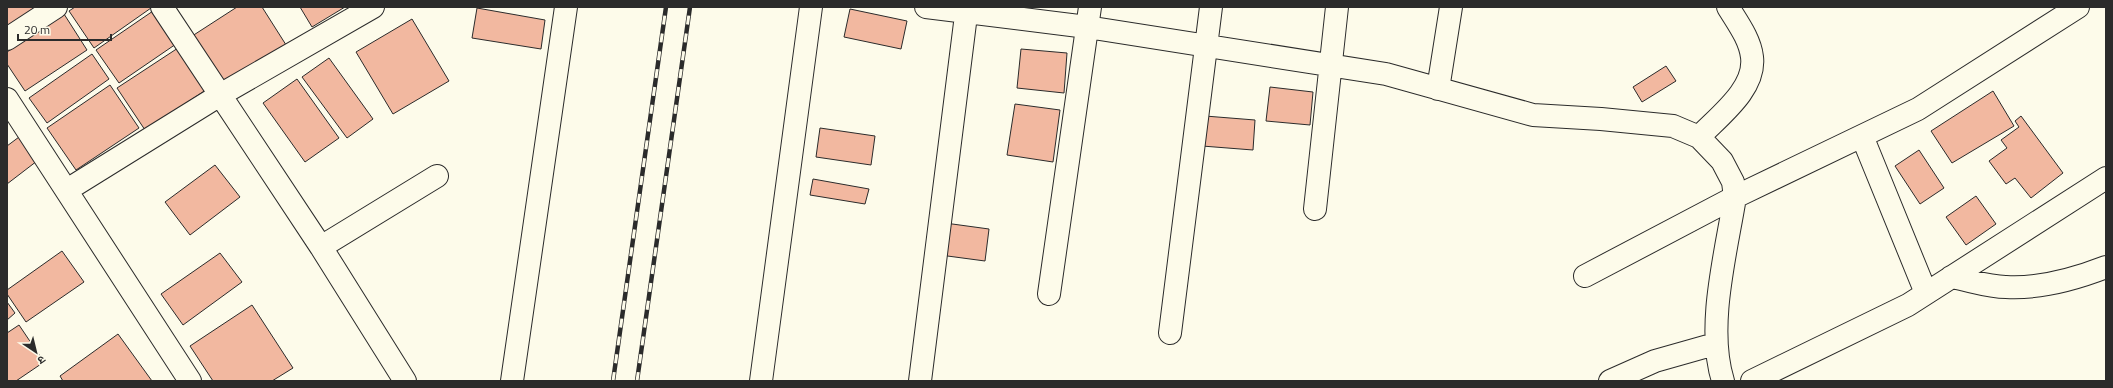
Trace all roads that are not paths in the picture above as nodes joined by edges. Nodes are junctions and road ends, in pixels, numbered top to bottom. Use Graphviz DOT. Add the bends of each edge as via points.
graph roads {
  1 [pos="56,7"];
  2 [pos="162,7"];
  3 [pos="373,7"];
  4 [pos="566,7"];
  5 [pos="811,7"];
  6 [pos="926,7"];
  7 [pos="1211,7"];
  8 [pos="1337,7"];
  9 [pos="1451,7"];
  10 [pos="1728,7"];
  11 [pos="2078,7"];
  12 [pos="966,10"];
  13 [pos="1088,17"];
  14 [pos="7,39"];
  15 [pos="1206,46"];
  16 [pos="1330,65"];
  17 [pos="1438,89"];
  18 [pos="220,95"];
  19 [pos="7,100"];
  20 [pos="1862,136"];
  21 [pos="1699,137"];
  22 [pos="437,176"];
  23 [pos="2106,178"];
  24 [pos="67,190"];
  25 [pos="1735,197"];
  26 [pos="1315,209"];
  27 [pos="321,247"];
  28 [pos="2106,267"];
  29 [pos="1585,276"];
  30 [pos="1951,277"];
  31 [pos="1049,294"];
  32 [pos="1926,294"];
  33 [pos="1170,333"];
  34 [pos="1716,344"];
  35 [pos="190,381"];
  36 [pos="405,381"];
  37 [pos="512,381"];
  38 [pos="761,381"];
  39 [pos="920,381"];
  40 [pos="1610,381"];
  41 [pos="1723,381"];
  42 [pos="1752,381"];
  1 -- 14 [label="street"];
  2 -- 18 [label="street"];
  3 -- 18 [label="street"];
  4 -- 37 [label="street"];
  5 -- 38 [label="street"];
  6 -- 12 [label="street"];
  7 -- 15 [label="street"];
  8 -- 16 [label="street"];
  9 -- 17 [label="street"];
  10 -- 21 [label="street" via="1748,44 1752,57 1751,75 1745,88"];
  11 -- 20 [label="street" via="1918,109"];
  12 -- 13 [label="street"];
  12 -- 39 [label="street"];
  13 -- 15 [label="street"];
  13 -- 31 [label="street"];
  15 -- 16 [label="street"];
  15 -- 33 [label="street"];
  16 -- 17 [label="street" via="1386,74"];
  16 -- 26 [label="street"];
  17 -- 21 [label="street" via="1533,115 1673,126"];
  18 -- 24 [label="street"];
  18 -- 27 [label="street"];
  19 -- 24 [label="street"];
  20 -- 25 [label="street"];
  20 -- 32 [label="street"];
  21 -- 25 [label="street" via="1722,161 1733,182"];
  22 -- 27 [label="street"];
  23 -- 30 [label="street"];
  24 -- 35 [label="street"];
  25 -- 29 [label="street"];
  25 -- 34 [label="street" via="1717,315"];
  27 -- 36 [label="street"];
  28 -- 30 [label="street" via="2044,285 2006,287"];
  30 -- 32 [label="street"];
  32 -- 42 [label="street"];
  34 -- 40 [label="street" via="1655,361"];
  34 -- 41 [label="street"];
}
